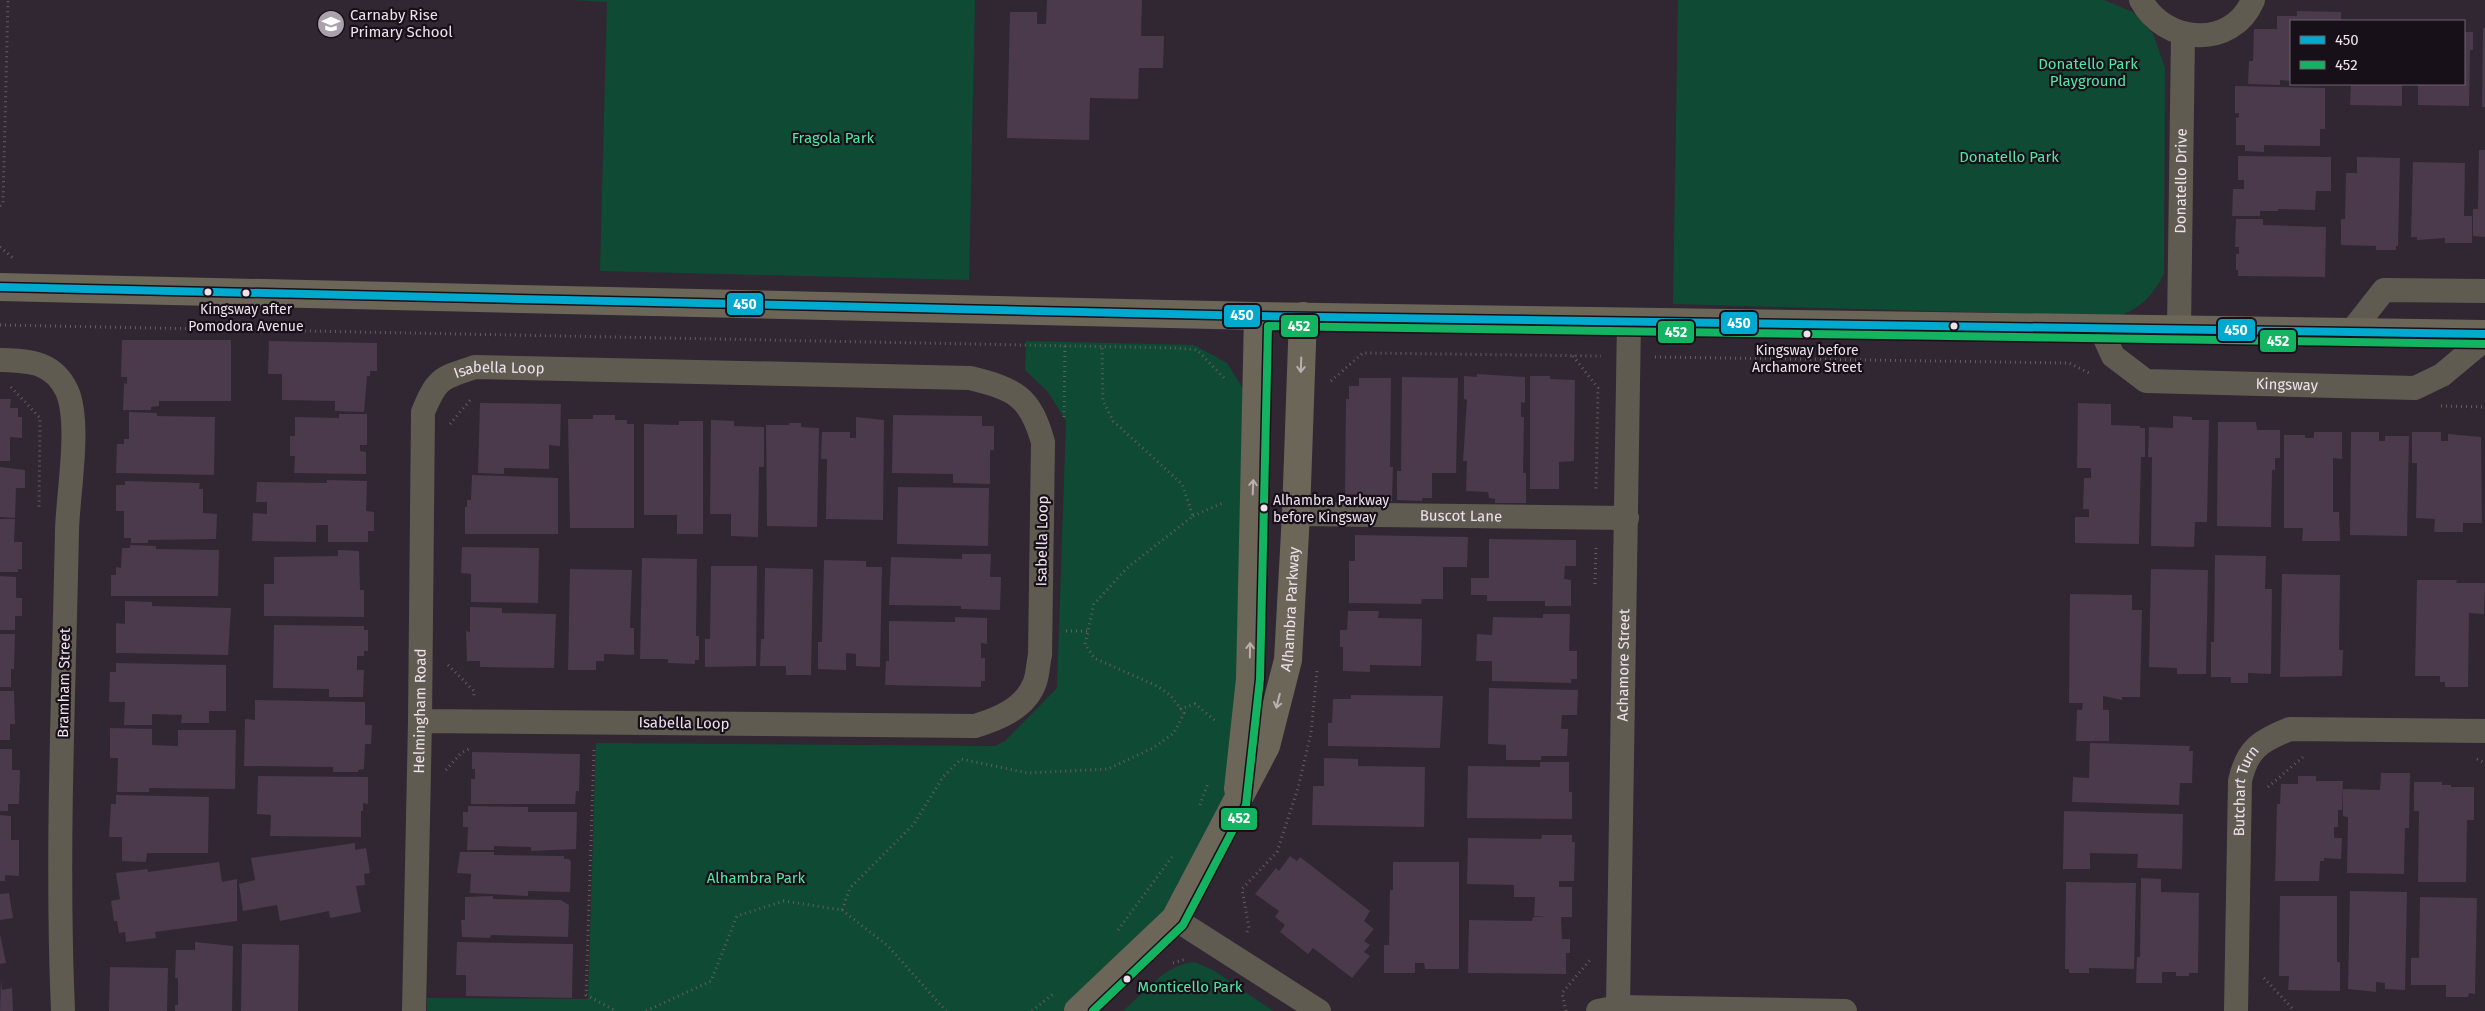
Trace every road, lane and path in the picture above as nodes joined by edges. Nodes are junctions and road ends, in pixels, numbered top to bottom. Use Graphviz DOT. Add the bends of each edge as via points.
graph roads {
  1 [pos="8,0"];
  2 [pos="2141,0"];
  3 [pos="2253,0"];
  4 [pos="2183,34"];
  5 [pos="0,206"];
  6 [pos="0,287"];
  7 [pos="2485,292"];
  8 [pos="1258,316"];
  9 [pos="1303,316"];
  10 [pos="1629,321"];
  11 [pos="0,325"];
  12 [pos="2100,327"];
  13 [pos="2179,328"];
  14 [pos="2351,332"];
  15 [pos="482,334"];
  16 [pos="2485,334"];
  17 [pos="2485,339"];
  18 [pos="1066,345"];
  19 [pos="1573,355"];
  20 [pos="1628,356"];
  21 [pos="0,360"];
  22 [pos="482,367"];
  23 [pos="2094,375"];
  24 [pos="1328,383"];
  25 [pos="1230,386"];
  26 [pos="2436,406"];
  27 [pos="2485,407"];
  28 [pos="423,412"];
  29 [pos="1064,424"];
  30 [pos="449,434"];
  31 [pos="1231,499"];
  32 [pos="1296,514"];
  33 [pos="1193,516"];
  34 [pos="1596,517"];
  35 [pos="1627,518"];
  36 [pos="1595,586"];
  37 [pos="1060,631"];
  38 [pos="1088,631"];
  39 [pos="443,660"];
  40 [pos="1318,664"];
  41 [pos="1180,709"];
  42 [pos="420,720"];
  43 [pos="476,721"];
  44 [pos="1218,723"];
  45 [pos="2485,731"];
  46 [pos="594,748"];
  47 [pos="2312,757"];
  48 [pos="2469,759"];
  49 [pos="2485,763"];
  50 [pos="1210,779"];
  51 [pos="2268,796"];
  52 [pos="1236,803"];
  53 [pos="1197,812"];
  54 [pos="1177,851"];
  55 [pos="842,910"];
  56 [pos="1174,919"];
  57 [pos="1115,934"];
  58 [pos="1590,952"];
  59 [pos="1231,956"];
  60 [pos="1190,959"];
  61 [pos="1166,967"];
  62 [pos="2264,969"];
  63 [pos="1054,993"];
  64 [pos="1608,1009"];
  65 [pos="63,1011"];
  66 [pos="414,1011"];
  67 [pos="616,1011"];
  68 [pos="946,1011"];
  69 [pos="1032,1011"];
  70 [pos="1078,1011"];
  71 [pos="1319,1011"];
  72 [pos="1566,1011"];
  73 [pos="1845,1011"];
  74 [pos="2236,1011"];
  75 [pos="2292,1011"];
  1 -- 5 [label="path" via="3,203"];
  2 -- 4 [label="street" via="2166,28"];
  3 -- 4 [label="street" via="2238,21 2221,31 2202,36"];
  4 -- 13 [label="street, Donatello Drive"];
  6 -- 8 [label="street"];
  7 -- 14 [label="street" via="2384,290"];
  8 -- 9 [label="street"];
  52 -- 8 [label="street, Alhambra Parkway, one-way" via="1250,679"];
  9 -- 10 [label="street"];
  9 -- 32 [label="street, Alhambra Parkway, one-way"];
  10 -- 12 [label="street"];
  10 -- 20 [label="street, Achamore Street"];
  11 -- 15 [label="path"];
  12 -- 13 [label="street"];
  12 -- 17 [label="street, Kingsway" via="2113,356 2146,382 2415,388 2442,375"];
  13 -- 14 [label="street"];
  14 -- 16 [label="street"];
  15 -- 18 [label="path"];
  15 -- 22 [label="path"];
  18 -- 25 [label="path" via="1197,350"];
  18 -- 29 [label="path"];
  19 -- 20 [label="path"];
  19 -- 24 [label="path" via="1363,353"];
  19 -- 34 [label="path" via="1598,388"];
  20 -- 23 [label="path" via="2069,363"];
  20 -- 35 [label="street, Achamore Street"];
  21 -- 65 [label="street, Bramham Street" via="44,364 59,378 67,392 74,427 68,504 60,922"];
  22 -- 28 [label="street, Isabella Loop" via="475,366 450,375 433,387"];
  22 -- 30 [label="path" via="483,384 450,424"];
  22 -- 43 [label="street, Isabella Loop" via="970,378 1002,386 1024,400 1037,420 1043,442 1040,655 1035,683 1022,704 1000,718 974,726"];
  26 -- 27 [label="path"];
  28 -- 42 [label="street, Helmingham Road"];
  31 -- 33 [label="path"];
  32 -- 34 [label="street, Buscot Lane"];
  32 -- 52 [label="street, Alhambra Parkway, one-way" via="1288,660 1266,746"];
  34 -- 35 [label="street, Buscot Lane"];
  34 -- 36 [label="path"];
  35 -- 64 [label="street, Achamore Street"];
  37 -- 38 [label="path"];
  39 -- 43 [label="path" via="474,691"];
  40 -- 59 [label="path" via="1311,733 1298,788 1277,852 1242,889 1249,928"];
  41 -- 44 [label="path" via="1196,704"];
  42 -- 43 [label="street, Isabella Loop"];
  42 -- 66 [label="street, Helmingham Road"];
  45 -- 74 [label="street, Butchart Turn" via="2290,729 2256,746 2244,762 2240,781"];
  46 -- 67 [label="path" via="586,995"];
  47 -- 51 [label="path" via="2302,757 2268,786"];
  48 -- 49 [label="path"];
  50 -- 53 [label="path"];
  52 -- 56 [label="street, Alhambra Parkway"];
  54 -- 57 [label="path"];
  55 -- 68 [label="path" via="888,946"];
  56 -- 59 [label="street"];
  56 -- 70 [label="street, Alhambra Parkway"];
  58 -- 72 [label="path" via="1590,962 1562,993"];
  59 -- 71 [label="street"];
  60 -- 61 [label="path" via="1181,959"];
  62 -- 75 [label="path" via="2264,979"];
  63 -- 69 [label="path"];
  64 -- 73 [label="street"];
}
